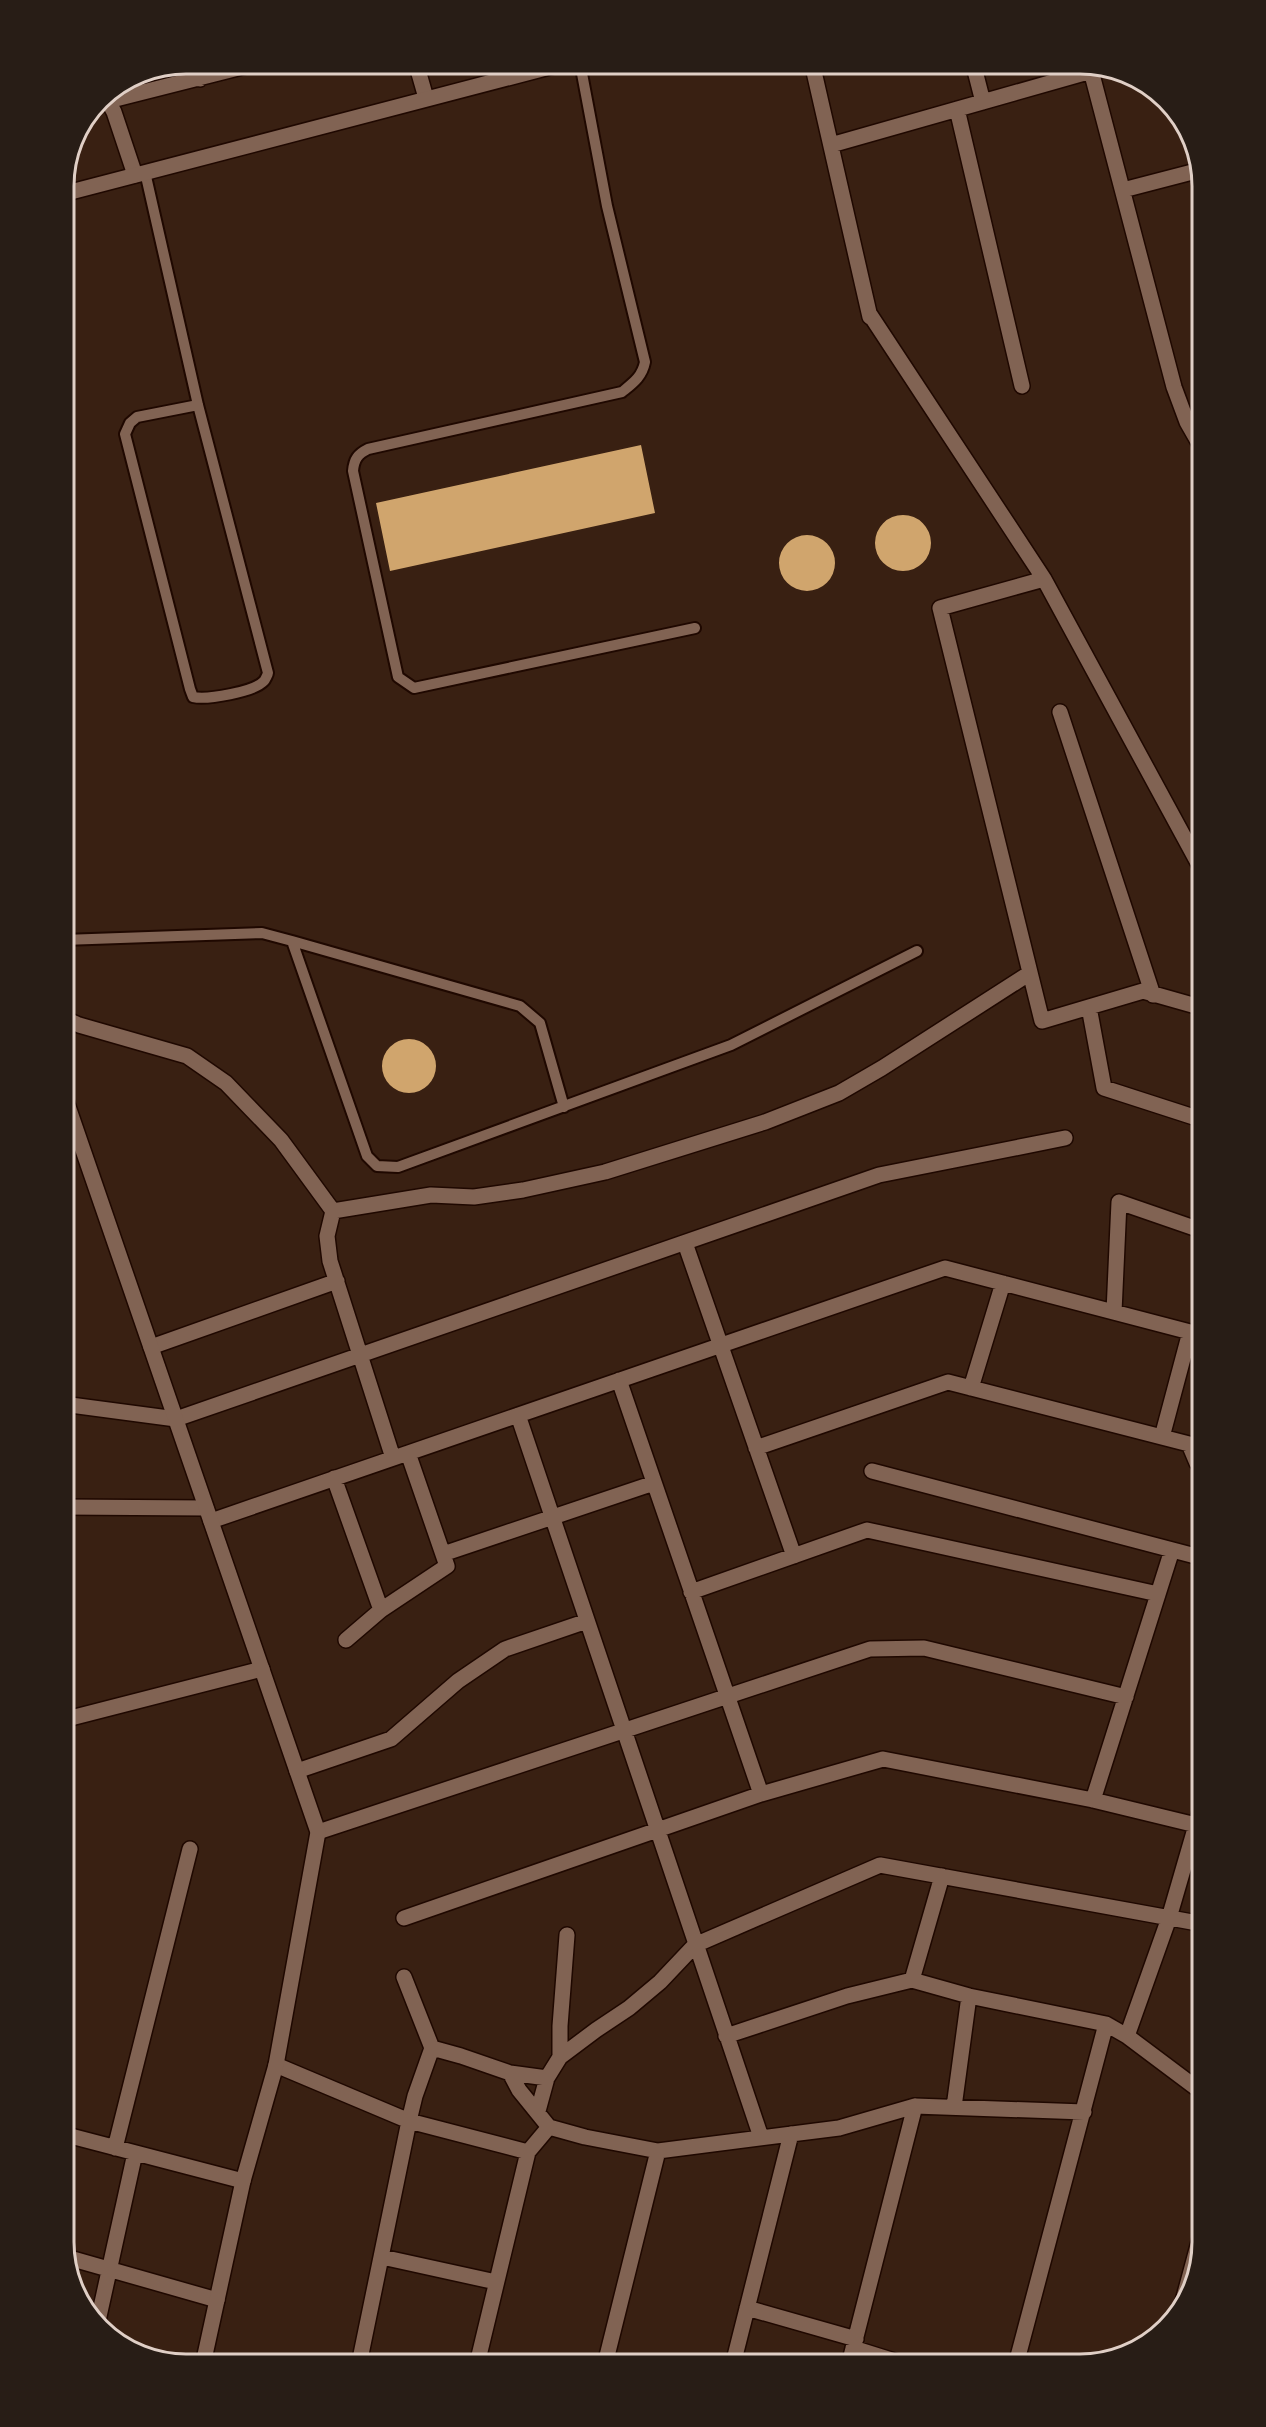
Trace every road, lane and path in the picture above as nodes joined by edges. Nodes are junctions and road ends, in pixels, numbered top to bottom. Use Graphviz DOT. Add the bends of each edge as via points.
graph roads {
  1 [pos="198,74"];
  2 [pos="218,74"];
  3 [pos="419,74"];
  4 [pos="521,74"];
  5 [pos="582,74"];
  6 [pos="815,74"];
  7 [pos="976,74"];
  8 [pos="1074,74"];
  9 [pos="1096,75"];
  10 [pos="200,79"];
  11 [pos="117,97"];
  12 [pos="426,98"];
  13 [pos="983,102"];
  14 [pos="106,106"];
  15 [pos="957,110"];
  16 [pos="831,145"];
  17 [pos="1192,172"];
  18 [pos="140,174"];
  19 [pos="1123,190"];
  20 [pos="74,191"];
  21 [pos="1022,386"];
  22 [pos="198,405"];
  23 [pos="1192,431"];
  24 [pos="1044,579"];
  25 [pos="695,628"];
  26 [pos="1060,712"];
  27 [pos="1192,852"];
  28 [pos="74,940"];
  29 [pos="292,941"];
  30 [pos="917,951"];
  31 [pos="1030,972"];
  32 [pos="1153,994"];
  33 [pos="1192,1005"];
  34 [pos="1089,1008"];
  35 [pos="74,1024"];
  36 [pos="564,1107"];
  37 [pos="1192,1116"];
  38 [pos="74,1124"];
  39 [pos="1065,1138"];
  40 [pos="333,1210"];
  41 [pos="1192,1227"];
  42 [pos="685,1243"];
  43 [pos="337,1281"];
  44 [pos="1003,1283"];
  45 [pos="1114,1312"];
  46 [pos="721,1345"];
  47 [pos="151,1347"];
  48 [pos="1186,1348"];
  49 [pos="1192,1350"];
  50 [pos="360,1355"];
  51 [pos="619,1380"];
  52 [pos="971,1388"];
  53 [pos="74,1405"];
  54 [pos="518,1415"];
  55 [pos="176,1419"];
  56 [pos="1162,1437"];
  57 [pos="756,1448"];
  58 [pos="1192,1452"];
  59 [pos="408,1453"];
  60 [pos="393,1458"];
  61 [pos="872,1471"];
  62 [pos="334,1478"];
  63 [pos="654,1483"];
  64 [pos="74,1508"];
  65 [pos="209,1515"];
  66 [pos="552,1518"];
  67 [pos="1172,1550"];
  68 [pos="443,1554"];
  69 [pos="1192,1555"];
  70 [pos="794,1556"];
  71 [pos="692,1592"];
  72 [pos="1158,1594"];
  73 [pos="381,1610"];
  74 [pos="587,1621"];
  75 [pos="346,1640"];
  76 [pos="262,1669"];
  77 [pos="727,1696"];
  78 [pos="1126,1697"];
  79 [pos="74,1717"];
  80 [pos="623,1731"];
  81 [pos="297,1770"];
  82 [pos="761,1794"];
  83 [pos="1093,1800"];
  84 [pos="1192,1824"];
  85 [pos="657,1830"];
  86 [pos="318,1832"];
  87 [pos="1192,1839"];
  88 [pos="190,1849"];
  89 [pos="942,1876"];
  90 [pos="404,1918"];
  91 [pos="1169,1918"];
  92 [pos="1192,1922"];
  93 [pos="567,1935"];
  94 [pos="695,1945"];
  95 [pos="404,1977"];
  96 [pos="912,1980"];
  97 [pos="969,1996"];
  98 [pos="1106,2024"];
  99 [pos="726,2036"];
  100 [pos="1127,2036"];
  101 [pos="432,2048"];
  102 [pos="560,2056"];
  103 [pos="276,2065"];
  104 [pos="510,2073"];
  105 [pos="547,2078"];
  106 [pos="1192,2085"];
  107 [pos="915,2106"];
  108 [pos="954,2107"];
  109 [pos="538,2111"];
  110 [pos="1084,2112"];
  111 [pos="409,2121"];
  112 [pos="549,2127"];
  113 [pos="791,2134"];
  114 [pos="74,2137"];
  115 [pos="761,2137"];
  116 [pos="115,2148"];
  117 [pos="658,2151"];
  118 [pos="528,2152"];
  119 [pos="135,2153"];
  120 [pos="243,2181"];
  121 [pos="382,2257"];
  122 [pos="75,2260"];
  123 [pos="109,2269"];
  124 [pos="496,2282"];
  125 [pos="217,2300"];
  126 [pos="747,2308"];
  127 [pos="100,2313"];
  128 [pos="854,2344"];
  129 [pos="205,2353"];
  130 [pos="361,2353"];
  131 [pos="479,2353"];
  132 [pos="608,2353"];
  133 [pos="736,2354"];
  134 [pos="852,2354"];
  135 [pos="878,2354"];
  136 [pos="1019,2354"];
  1 -- 10 [label="street"];
  2 -- 10 [label="street"];
  3 -- 12 [label="street"];
  4 -- 12 [label="street"];
  5 -- 25 [label="lane" via="607,206 645,362 643,371 622,392 368,448 354,462 353,471 398,677 414,688"];
  6 -- 16 [label="street"];
  7 -- 13 [label="street"];
  8 -- 13 [label="street"];
  9 -- 19 [label="street"];
  10 -- 11 [label="street"];
  12 -- 18 [label="street"];
  13 -- 15 [label="street"];
  14 -- 18 [label="street"];
  15 -- 16 [label="street"];
  15 -- 21 [label="street"];
  16 -- 24 [label="street" via="870,315"];
  17 -- 19 [label="street"];
  18 -- 20 [label="street"];
  18 -- 22 [label="lane"];
  19 -- 23 [label="street" via="1174,387"];
  22 -- 22 [label="lane" via="137,417 125,434 190,689 193,697 204,699 255,687 268,673"];
  24 -- 27 [label="street"];
  24 -- 31 [label="street" via="940,608"];
  26 -- 32 [label="street"];
  28 -- 29 [label="lane" via="262,933"];
  29 -- 36 [label="lane" via="520,1006 540,1023"];
  29 -- 36 [label="lane" via="367,1156 377,1166 398,1167"];
  30 -- 36 [label="lane" via="731,1045"];
  31 -- 34 [label="street" via="1042,1022"];
  31 -- 40 [label="street" via="839,1093 765,1122 605,1172 523,1190 474,1197 431,1195"];
  32 -- 33 [label="street"];
  32 -- 34 [label="street" via="1143,992"];
  34 -- 37 [label="street" via="1104,1088"];
  35 -- 40 [label="street" via="187,1056 226,1083 281,1140"];
  38 -- 47 [label="street"];
  39 -- 42 [label="street" via="879,1175"];
  40 -- 43 [label="street" via="327,1236"];
  41 -- 45 [label="street" via="1119,1202"];
  42 -- 46 [label="street"];
  42 -- 50 [label="street"];
  43 -- 47 [label="street"];
  43 -- 50 [label="street"];
  44 -- 45 [label="street"];
  44 -- 46 [label="street" via="945,1268"];
  44 -- 52 [label="street"];
  45 -- 48 [label="street" via="1190,1332"];
  46 -- 51 [label="street"];
  46 -- 57 [label="street"];
  47 -- 55 [label="street"];
  48 -- 49 [label="street"];
  48 -- 56 [label="street"];
  50 -- 55 [label="street"];
  50 -- 60 [label="street"];
  51 -- 54 [label="street"];
  51 -- 63 [label="street"];
  52 -- 56 [label="street"];
  52 -- 57 [label="street" via="948,1382"];
  53 -- 55 [label="street"];
  54 -- 59 [label="street"];
  54 -- 66 [label="street"];
  55 -- 65 [label="street"];
  56 -- 58 [label="street" via="1188,1444"];
  57 -- 70 [label="street"];
  59 -- 60 [label="street"];
  59 -- 68 [label="street"];
  60 -- 62 [label="street"];
  61 -- 67 [label="street"];
  62 -- 65 [label="street"];
  62 -- 73 [label="street"];
  63 -- 66 [label="street"];
  63 -- 71 [label="street"];
  64 -- 65 [label="street"];
  65 -- 76 [label="street"];
  66 -- 68 [label="street"];
  66 -- 74 [label="street"];
  67 -- 69 [label="street"];
  67 -- 72 [label="street"];
  68 -- 73 [label="street" via="447,1566"];
  70 -- 71 [label="street"];
  70 -- 72 [label="street" via="867,1530"];
  71 -- 77 [label="street"];
  72 -- 78 [label="street"];
  73 -- 75 [label="street"];
  74 -- 80 [label="street"];
  74 -- 81 [label="street" via="506,1650 458,1680 391,1739"];
  76 -- 79 [label="street"];
  76 -- 81 [label="street"];
  77 -- 78 [label="street" via="870,1649 924,1648"];
  77 -- 80 [label="street"];
  77 -- 82 [label="street"];
  78 -- 83 [label="street"];
  80 -- 85 [label="street"];
  80 -- 86 [label="street"];
  81 -- 86 [label="street"];
  82 -- 83 [label="street" via="883,1759"];
  82 -- 85 [label="street"];
  83 -- 84 [label="street"];
  85 -- 90 [label="street"];
  85 -- 94 [label="street"];
  86 -- 103 [label="street"];
  87 -- 91 [label="street"];
  88 -- 116 [label="street"];
  89 -- 91 [label="street"];
  89 -- 94 [label="street" via="880,1865"];
  89 -- 96 [label="street"];
  91 -- 92 [label="street"];
  91 -- 100 [label="street"];
  93 -- 102 [label="street"];
  94 -- 99 [label="street"];
  94 -- 102 [label="street" via="629,2008"];
  95 -- 101 [label="street"];
  96 -- 97 [label="street"];
  96 -- 99 [label="street" via="847,1996"];
  97 -- 98 [label="street"];
  97 -- 108 [label="street"];
  98 -- 100 [label="street"];
  98 -- 110 [label="street"];
  99 -- 115 [label="street"];
  100 -- 106 [label="street"];
  101 -- 104 [label="street"];
  101 -- 111 [label="street"];
  102 -- 105 [label="street"];
  103 -- 111 [label="street"];
  103 -- 120 [label="street"];
  104 -- 105 [label="street"];
  104 -- 109 [label="street"];
  105 -- 109 [label="street"];
  107 -- 108 [label="street"];
  107 -- 113 [label="street" via="838,2128"];
  107 -- 128 [label="street"];
  108 -- 110 [label="street"];
  109 -- 112 [label="street"];
  110 -- 136 [label="street"];
  111 -- 118 [label="street"];
  111 -- 121 [label="street"];
  112 -- 117 [label="street"];
  112 -- 118 [label="street"];
  113 -- 115 [label="street"];
  113 -- 126 [label="street"];
  114 -- 116 [label="street"];
  115 -- 117 [label="street"];
  116 -- 119 [label="street"];
  117 -- 132 [label="street"];
  118 -- 124 [label="street"];
  119 -- 120 [label="street"];
  119 -- 123 [label="street"];
  120 -- 125 [label="street"];
  121 -- 124 [label="street"];
  121 -- 130 [label="street"];
  122 -- 123 [label="street"];
  123 -- 125 [label="street"];
  123 -- 127 [label="street"];
  124 -- 131 [label="street"];
  125 -- 129 [label="street"];
  126 -- 128 [label="street"];
  126 -- 133 [label="street"];
  128 -- 134 [label="street"];
  128 -- 135 [label="street"];
}
